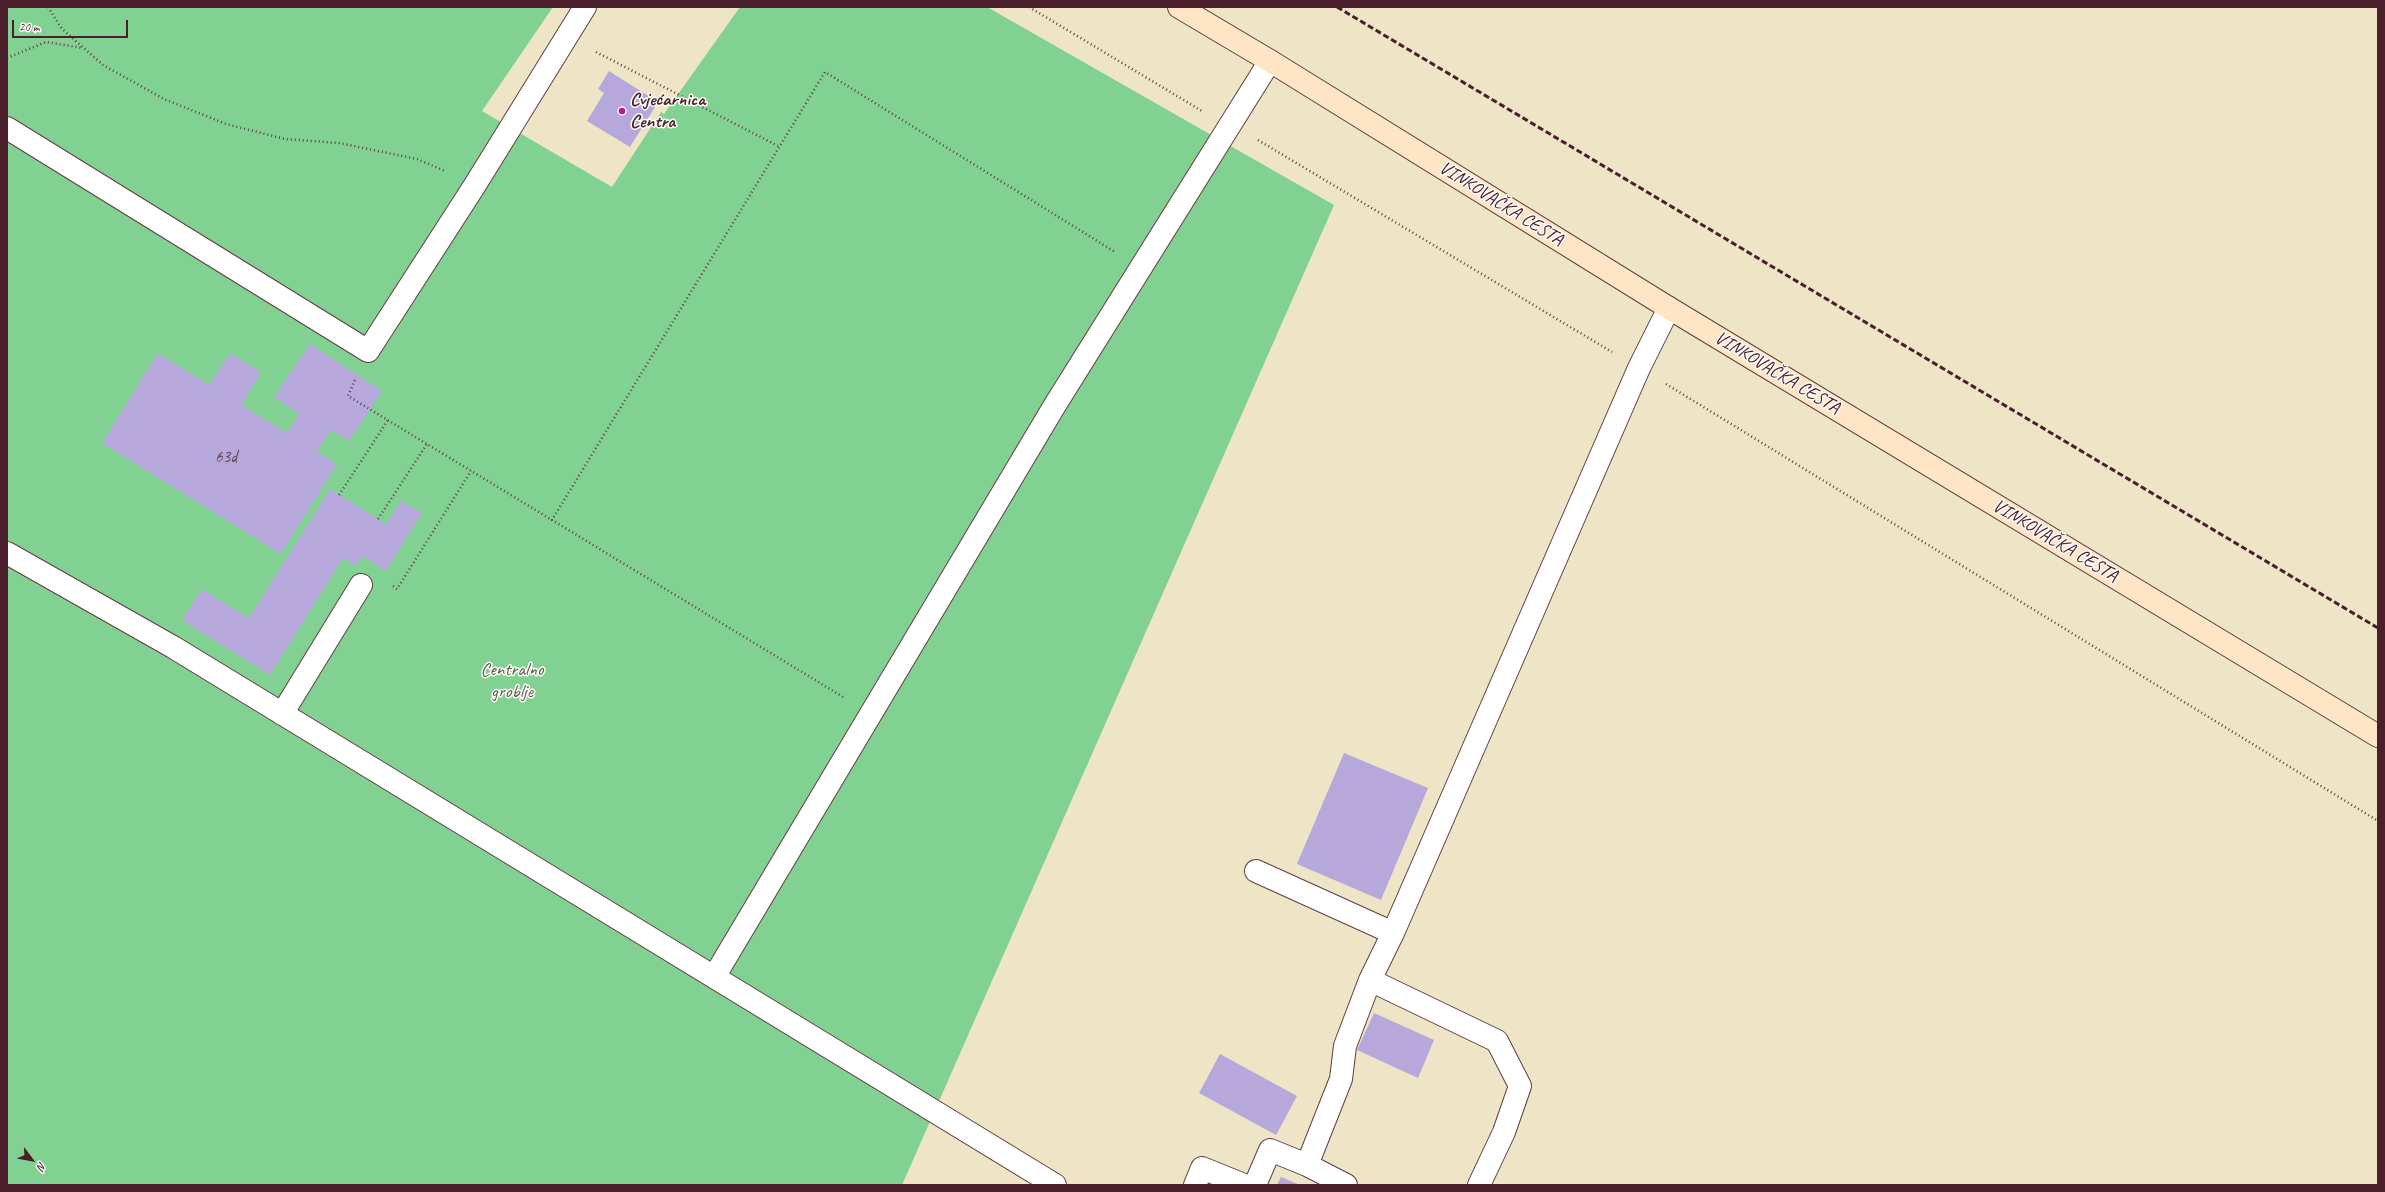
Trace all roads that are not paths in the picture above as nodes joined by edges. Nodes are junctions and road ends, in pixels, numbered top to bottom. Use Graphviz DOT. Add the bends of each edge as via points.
graph roads {
  1 [pos="585,7"];
  2 [pos="1179,7"];
  3 [pos="1270,61"];
  4 [pos="7,128"];
  5 [pos="1669,308"];
  6 [pos="7,553"];
  7 [pos="361,585"];
  8 [pos="282,714"];
  9 [pos="2378,736"];
  10 [pos="1256,871"];
  11 [pos="1393,933"];
  12 [pos="714,977"];
  13 [pos="1370,980"];
  14 [pos="1307,1165"];
  15 [pos="1055,1185"];
  16 [pos="1195,1185"];
  17 [pos="1244,1185"];
  18 [pos="1255,1185"];
  19 [pos="1346,1185"];
  20 [pos="1479,1185"];
  1 -- 4 [label="lane" via="368,351"];
  2 -- 3 [label="main road, VINKOVAČKA CESTA"];
  3 -- 5 [label="main road, VINKOVAČKA CESTA"];
  3 -- 12 [label="lane" via="1017,469"];
  5 -- 9 [label="main road, VINKOVAČKA CESTA"];
  5 -- 11 [label="lane" via="1639,368"];
  6 -- 8 [label="lane" via="173,647"];
  7 -- 8 [label="lane"];
  8 -- 12 [label="lane"];
  10 -- 11 [label="lane"];
  11 -- 13 [label="lane"];
  12 -- 15 [label="lane"];
  13 -- 14 [label="lane" via="1346,1046 1341,1080"];
  13 -- 20 [label="lane" via="1497,1041 1520,1086 1504,1132"];
  14 -- 18 [label="lane" via="1270,1150"];
  14 -- 19 [label="lane"];
  16 -- 17 [label="lane" via="1202,1168"];
}
